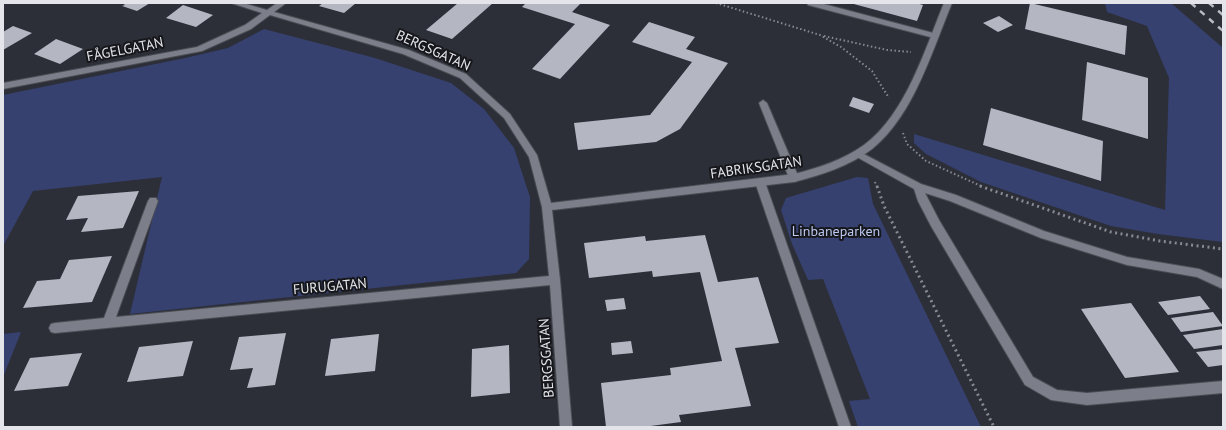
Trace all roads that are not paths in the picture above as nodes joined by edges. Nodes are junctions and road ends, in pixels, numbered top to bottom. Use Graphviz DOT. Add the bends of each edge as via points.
graph roads {
  1 [pos="235,3"];
  2 [pos="282,3"];
  3 [pos="811,3"];
  4 [pos="948,3"];
  5 [pos="269,13"];
  6 [pos="934,36"];
  7 [pos="3,86"];
  8 [pos="763,103"];
  9 [pos="858,154"];
  10 [pos="794,178"];
  11 [pos="760,182"];
  12 [pos="918,187"];
  13 [pos="153,201"];
  14 [pos="547,207"];
  15 [pos="555,280"];
  16 [pos="1223,284"];
  17 [pos="108,323"];
  18 [pos="55,328"];
  19 [pos="1223,387"];
  20 [pos="566,427"];
  21 [pos="845,427"];
  1 -- 5 [label="street, BERGSGATAN"];
  2 -- 5 [label="street, FÅGELGATAN"];
  3 -- 6 [label="street"];
  4 -- 6 [label="street, FABRIKSGATAN"];
  5 -- 7 [label="street, FÅGELGATAN" via="248,27 199,49"];
  5 -- 14 [label="street, BERGSGATAN" via="406,52 463,76 507,116 514,126 534,158"];
  6 -- 9 [label="street, FABRIKSGATAN" via="906,102 876,141"];
  8 -- 10 [label="street"];
  9 -- 10 [label="street, FABRIKSGATAN" via="812,174"];
  9 -- 12 [label="street"];
  10 -- 11 [label="street, FABRIKSGATAN"];
  11 -- 14 [label="street, FABRIKSGATAN"];
  11 -- 21 [label="street"];
  12 -- 16 [label="street" via="953,198 1041,234 1127,261 1199,273"];
  12 -- 19 [label="street" via="935,223 1029,381 1055,396 1087,399"];
  13 -- 17 [label="street"];
  14 -- 15 [label="street, BERGSGATAN"];
  15 -- 17 [label="street, FURUGATAN"];
  15 -- 20 [label="street, BERGSGATAN"];
  17 -- 18 [label="street, FURUGATAN"];
}
